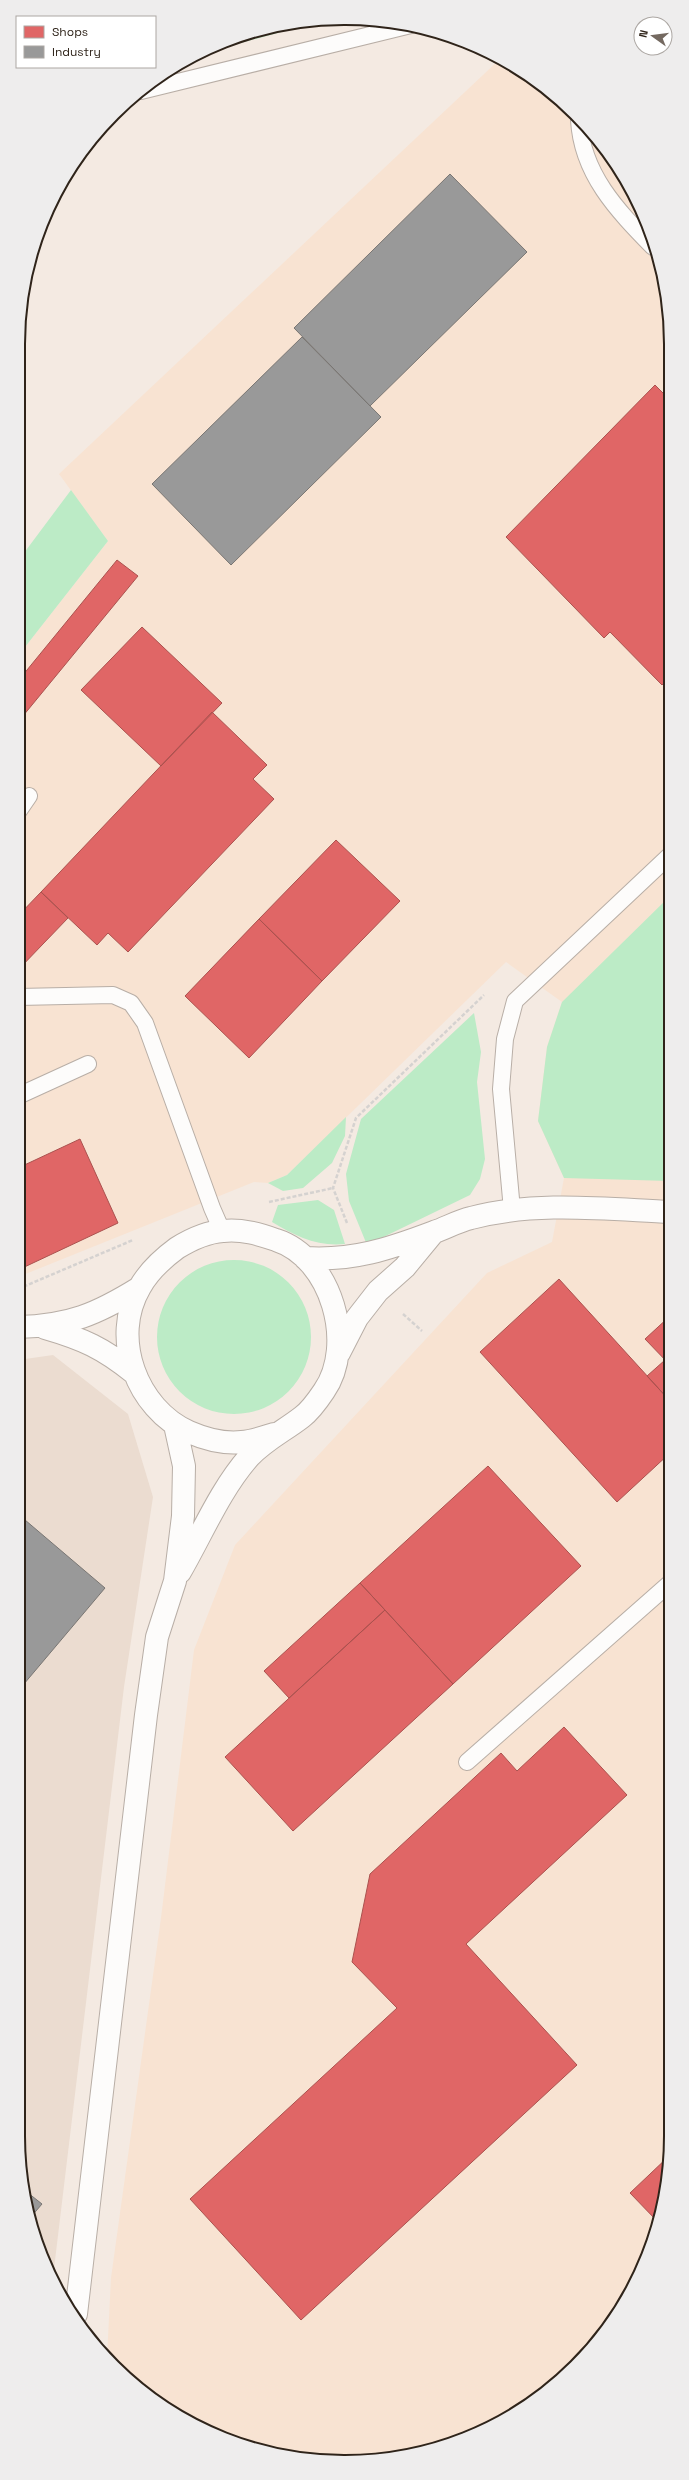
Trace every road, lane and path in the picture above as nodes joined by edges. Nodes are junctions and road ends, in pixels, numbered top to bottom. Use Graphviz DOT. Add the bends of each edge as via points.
graph roads {
  1 [pos="394,29"];
  2 [pos="155,88"];
  3 [pos="580,129"];
  4 [pos="646,240"];
  5 [pos="29,796"];
  6 [pos="25,802"];
  7 [pos="664,861"];
  8 [pos="488,992"];
  9 [pos="25,997"];
  10 [pos="88,1064"];
  11 [pos="25,1093"];
  12 [pos="333,1188"];
  13 [pos="512,1210"];
  14 [pos="664,1212"];
  15 [pos="222,1231"];
  16 [pos="434,1232"];
  17 [pos="305,1258"];
  18 [pos="139,1288"];
  19 [pos="28,1327"];
  20 [pos="337,1357"];
  21 [pos="134,1372"];
  22 [pos="175,1425"];
  23 [pos="274,1434"];
  24 [pos="175,1581"];
  25 [pos="664,1588"];
  26 [pos="467,1762"];
  27 [pos="77,2309"];
  1 -- 2 [label="lane"];
  3 -- 4 [label="lane" via="582,147 596,180 617,210"];
  5 -- 6 [label="lane"];
  7 -- 13 [label="lane" via="515,1001 505,1038 501,1089"];
  8 -- 12 [label="path" via="356,1118"];
  9 -- 15 [label="lane" via="113,995 130,1003 145,1023"];
  10 -- 11 [label="lane"];
  13 -- 14 [label="street" via="572,1207"];
  13 -- 16 [label="street" via="470,1218"];
  15 -- 17 [label="street" via="252,1232 280,1241"];
  15 -- 18 [label="street" via="189,1240 160,1260"];
  16 -- 17 [label="street" via="360,1256"];
  16 -- 20 [label="street" via="405,1267 378,1290 357,1318"];
  17 -- 20 [label="street" via="327,1287 338,1321"];
  18 -- 19 [label="street" via="107,1308 78,1320"];
  18 -- 21 [label="street" via="130,1315 128,1344"];
  19 -- 21 [label="street" via="80,1338 110,1354"];
  20 -- 23 [label="street" via="325,1390 304,1416"];
  21 -- 22 [label="street" via="150,1402"];
  22 -- 23 [label="street" via="207,1439 241,1442"];
  22 -- 24 [label="street" via="184,1466 183,1516"];
  23 -- 24 [label="street" via="250,1457 230,1483"];
  24 -- 27 [label="street" via="157,1637 146,1715"];
  25 -- 26 [label="lane"];
}
